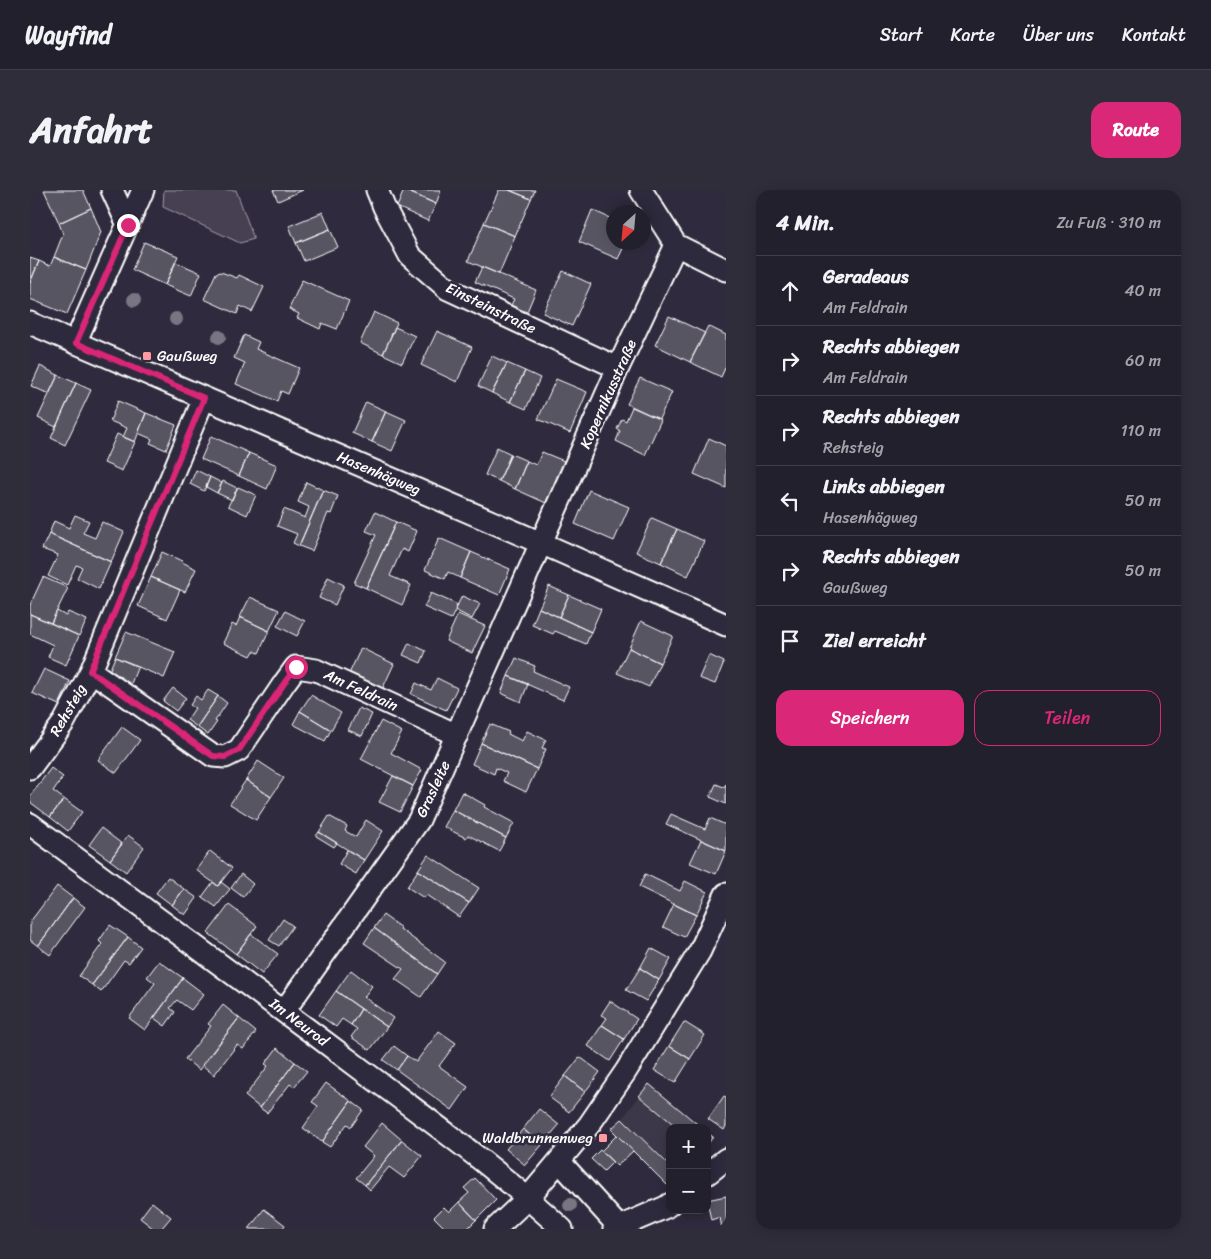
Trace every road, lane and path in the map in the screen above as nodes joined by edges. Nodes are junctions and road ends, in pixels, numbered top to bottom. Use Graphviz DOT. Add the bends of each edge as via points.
graph roads {
  1 [pos="112,190"];
  2 [pos="143,190"];
  3 [pos="376,190"];
  4 [pos="641,190"];
  5 [pos="128,225"];
  6 [pos="676,245"];
  7 [pos="726,270"];
  8 [pos="30,323"];
  9 [pos="76,343"];
  10 [pos="618,368"];
  11 [pos="204,398"];
  12 [pos="542,543"];
  13 [pos="726,625"];
  14 [pos="90,671"];
  15 [pos="457,735"];
  16 [pos="30,768"];
  17 [pos="30,824"];
  18 [pos="726,894"];
  19 [pos="284,1011"];
  20 [pos="726,1159"];
  21 [pos="559,1161"];
  22 [pos="711,1171"];
  23 [pos="528,1198"];
  24 [pos="666,1207"];
  25 [pos="616,1228"];
  26 [pos="495,1229"];
  27 [pos="562,1229"];
  1 -- 5 [label="street"];
  2 -- 5 [label="street"];
  3 -- 10 [label="street, Einsteinstraße" via="410,256 448,289"];
  4 -- 6 [label="street"];
  5 -- 9 [label="street"];
  6 -- 7 [label="street"];
  6 -- 10 [label="street, Kopernikusstraße"];
  8 -- 9 [label="street, Hasenhägweg"];
  9 -- 11 [label="street, Hasenhägweg"];
  10 -- 12 [label="street, Kopernikusstraße"];
  11 -- 12 [label="street, Hasenhägweg"];
  11 -- 14 [label="street, Rehsteig"];
  12 -- 13 [label="street, Hasenhägweg"];
  12 -- 15 [label="street, Grasleite"];
  14 -- 15 [label="street, Am Feldrain" via="213,756 225,757 239,750 296,667 316,670"];
  14 -- 16 [label="street, Rehsteig" via="64,722"];
  15 -- 19 [label="street, Grasleite" via="419,820"];
  17 -- 19 [label="street, Im Neurod"];
  18 -- 21 [label="street" via="700,951 626,1071"];
  19 -- 23 [label="street, Im Neurod"];
  20 -- 22 [label="street"];
  21 -- 23 [label="street"];
  21 -- 25 [label="street"];
  23 -- 26 [label="street"];
  23 -- 27 [label="street, Im Neurod"];
  24 -- 25 [label="street"];
}
